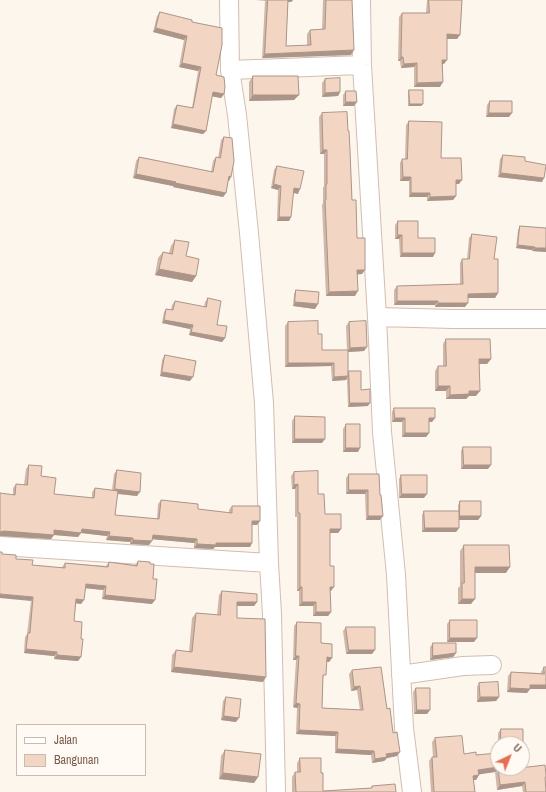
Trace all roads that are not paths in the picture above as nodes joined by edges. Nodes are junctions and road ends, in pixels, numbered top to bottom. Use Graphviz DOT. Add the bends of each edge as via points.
graph roads {
  1 [pos="228,0"];
  2 [pos="361,0"];
  3 [pos="362,65"];
  4 [pos="230,70"];
  5 [pos="377,317"];
  6 [pos="546,319"];
  7 [pos="0,546"];
  8 [pos="269,563"];
  9 [pos="492,665"];
  10 [pos="401,675"];
  11 [pos="276,792"];
  12 [pos="412,792"];
  1 -- 4 [label="street"];
  2 -- 3 [label="street"];
  3 -- 4 [label="street"];
  3 -- 5 [label="street"];
  4 -- 8 [label="street" via="248,218 264,403"];
  5 -- 6 [label="street" via="453,320"];
  5 -- 10 [label="street" via="382,432 396,575"];
  7 -- 8 [label="street"];
  8 -- 11 [label="street"];
  9 -- 10 [label="street" via="463,666"];
  10 -- 12 [label="street"];
}
